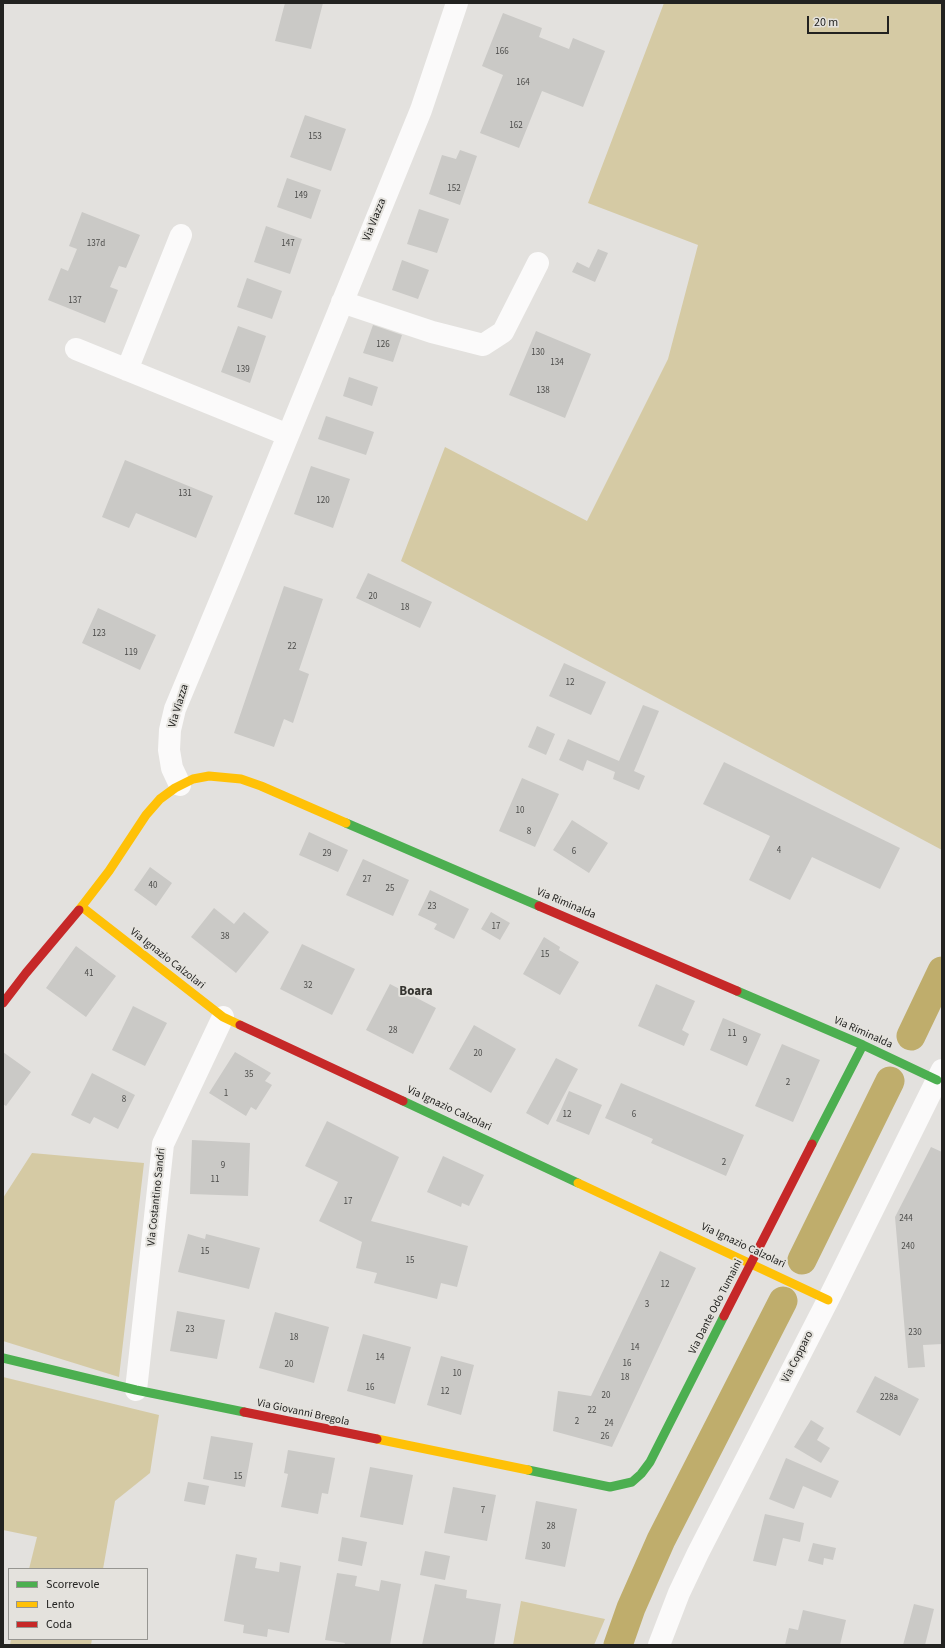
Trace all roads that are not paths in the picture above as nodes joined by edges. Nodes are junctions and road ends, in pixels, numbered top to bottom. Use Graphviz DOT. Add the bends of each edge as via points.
graph roads {
  1 [pos="457,3"];
  2 [pos="181,234"];
  3 [pos="538,263"];
  4 [pos="342,302"];
  5 [pos="76,349"];
  6 [pos="127,370"];
  7 [pos="288,435"];
  8 [pos="180,786"];
  9 [pos="82,907"];
  10 [pos="3,1003"];
  11 [pos="223,1017"];
  12 [pos="863,1045"];
  13 [pos="940,1075"];
  14 [pos="752,1263"];
  15 [pos="828,1300"];
  16 [pos="3,1358"];
  17 [pos="136,1390"];
  18 [pos="600,1485"];
  19 [pos="659,1645"];
  1 -- 4 [label="street, Via Viazza" via="420,110"];
  2 -- 6 [label="street"];
  3 -- 4 [label="street" via="503,332 483,346"];
  4 -- 7 [label="street, Via Viazza"];
  5 -- 6 [label="street"];
  6 -- 7 [label="street"];
  7 -- 8 [label="street, Via Viazza" via="175,709 169,750 172,768"];
  8 -- 9 [label="street" via="160,799 146,815 110,871"];
  8 -- 12 [label="street, Via Riminalda" via="193,779 208,776 241,779 261,786"];
  9 -- 10 [label="street"];
  9 -- 11 [label="street, Via Ignazio Calzolari"];
  11 -- 14 [label="street, Via Ignazio Calzolari"];
  11 -- 17 [label="street, Via Costantino Sandri" via="162,1144"];
  12 -- 13 [label="street, Via Riminalda"];
  12 -- 14 [label="street, Via Dante Odo Tumaini"];
  13 -- 15 [label="street, Via Copparo"];
  14 -- 15 [label="street, Via Ignazio Calzolari"];
  14 -- 18 [label="street, Via Dante Odo Tumaini" via="650,1462 632,1482 610,1487"];
  15 -- 19 [label="street, Via Copparo" via="698,1553"];
  16 -- 17 [label="street, Via Giovanni Bregola"];
  17 -- 18 [label="street, Via Giovanni Bregola"];
}
